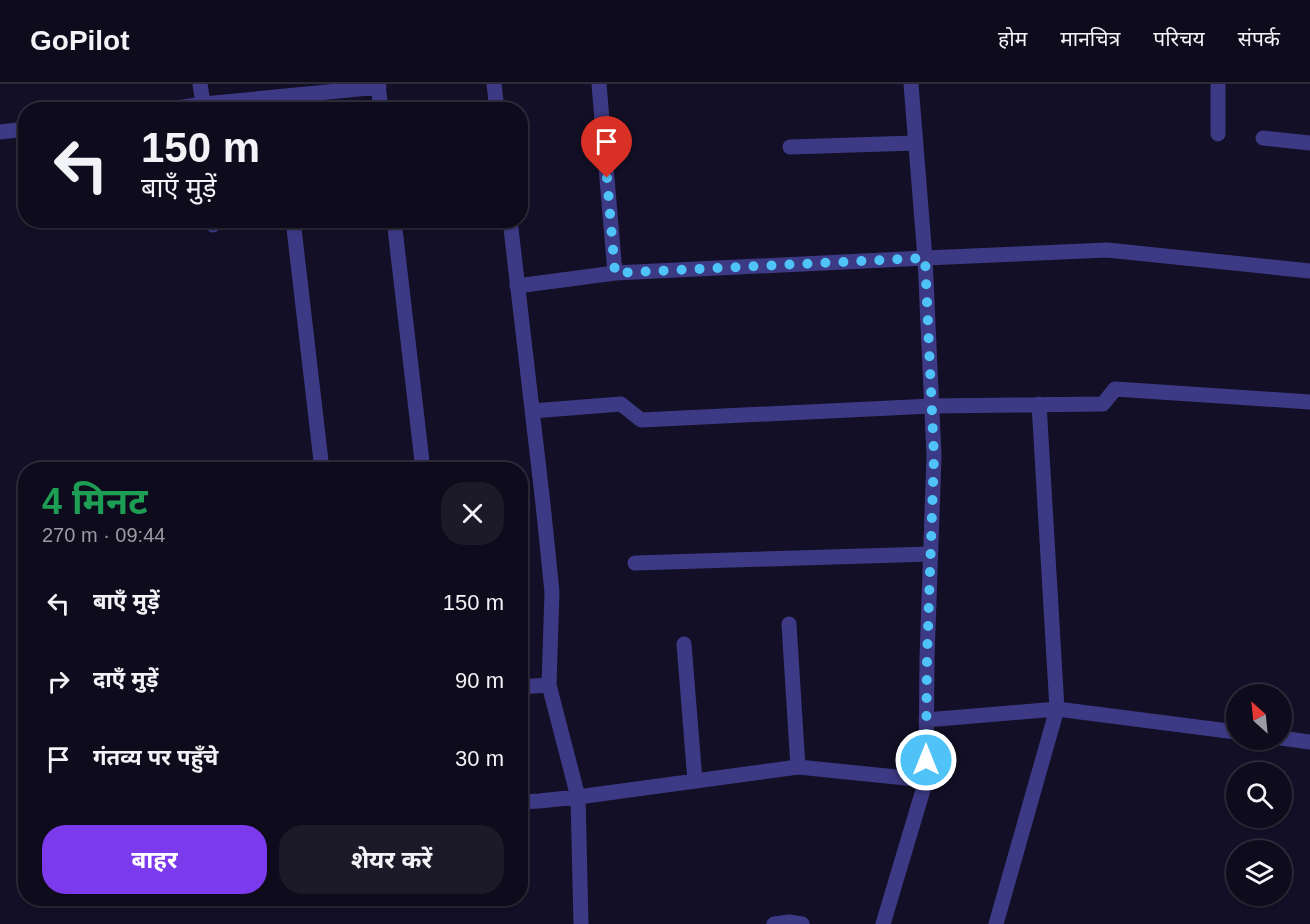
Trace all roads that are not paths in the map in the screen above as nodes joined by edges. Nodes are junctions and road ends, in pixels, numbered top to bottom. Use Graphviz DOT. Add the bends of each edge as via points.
graph roads {
  1 [pos="200,84"];
  2 [pos="494,84"];
  3 [pos="599,84"];
  4 [pos="911,84"];
  5 [pos="1218,84"];
  6 [pos="379,85"];
  7 [pos="203,102"];
  8 [pos="285,102"];
  9 [pos="380,102"];
  10 [pos="496,102"];
  11 [pos="18,130"];
  12 [pos="0,132"];
  13 [pos="1218,134"];
  14 [pos="1263,138"];
  15 [pos="915,143"];
  16 [pos="1310,143"];
  17 [pos="790,147"];
  18 [pos="294,228"];
  19 [pos="395,228"];
  20 [pos="511,228"];
  21 [pos="925,258"];
  22 [pos="1310,271"];
  23 [pos="615,273"];
  24 [pos="517,286"];
  25 [pos="1310,402"];
  26 [pos="1039,404"];
  27 [pos="931,406"];
  28 [pos="532,411"];
  29 [pos="321,462"];
  30 [pos="422,462"];
  31 [pos="930,554"];
  32 [pos="635,563"];
  33 [pos="789,624"];
  34 [pos="684,644"];
  35 [pos="549,685"];
  36 [pos="528,686"];
  37 [pos="1058,709"];
  38 [pos="926,720"];
  39 [pos="1226,731"];
  40 [pos="1292,740"];
  41 [pos="1310,742"];
  42 [pos="798,767"];
  43 [pos="926,780"];
  44 [pos="695,781"];
  45 [pos="578,797"];
  46 [pos="528,802"];
  47 [pos="581,924"];
  48 [pos="774,924"];
  49 [pos="802,924"];
  50 [pos="883,924"];
  51 [pos="996,924"];
  1 -- 7 [label="street"];
  2 -- 10 [label="street"];
  3 -- 23 [label="street"];
  4 -- 15 [label="street"];
  5 -- 13 [label="street"];
  6 -- 8 [label="street"];
  6 -- 9 [label="street"];
  11 -- 12 [label="street"];
  14 -- 16 [label="street"];
  15 -- 17 [label="street"];
  15 -- 21 [label="street"];
  18 -- 29 [label="street"];
  19 -- 30 [label="street"];
  20 -- 24 [label="street"];
  21 -- 22 [label="street" via="1107,250"];
  21 -- 23 [label="street"];
  21 -- 27 [label="street"];
  23 -- 24 [label="street"];
  24 -- 28 [label="street"];
  25 -- 26 [label="street" via="1115,388 1103,404"];
  26 -- 27 [label="street"];
  26 -- 37 [label="street"];
  27 -- 28 [label="street" via="641,420 621,404"];
  27 -- 31 [label="street" via="934,456"];
  28 -- 35 [label="street" via="552,592"];
  31 -- 32 [label="street"];
  31 -- 38 [label="street"];
  33 -- 42 [label="street"];
  34 -- 44 [label="street"];
  35 -- 36 [label="street"];
  35 -- 45 [label="street"];
  37 -- 38 [label="street"];
  37 -- 39 [label="street"];
  37 -- 51 [label="street"];
  38 -- 43 [label="street"];
  40 -- 41 [label="street"];
  42 -- 43 [label="street"];
  42 -- 44 [label="street"];
  43 -- 50 [label="street"];
  44 -- 45 [label="street"];
  45 -- 46 [label="street"];
  45 -- 47 [label="street"];
  48 -- 49 [label="street"];
}
